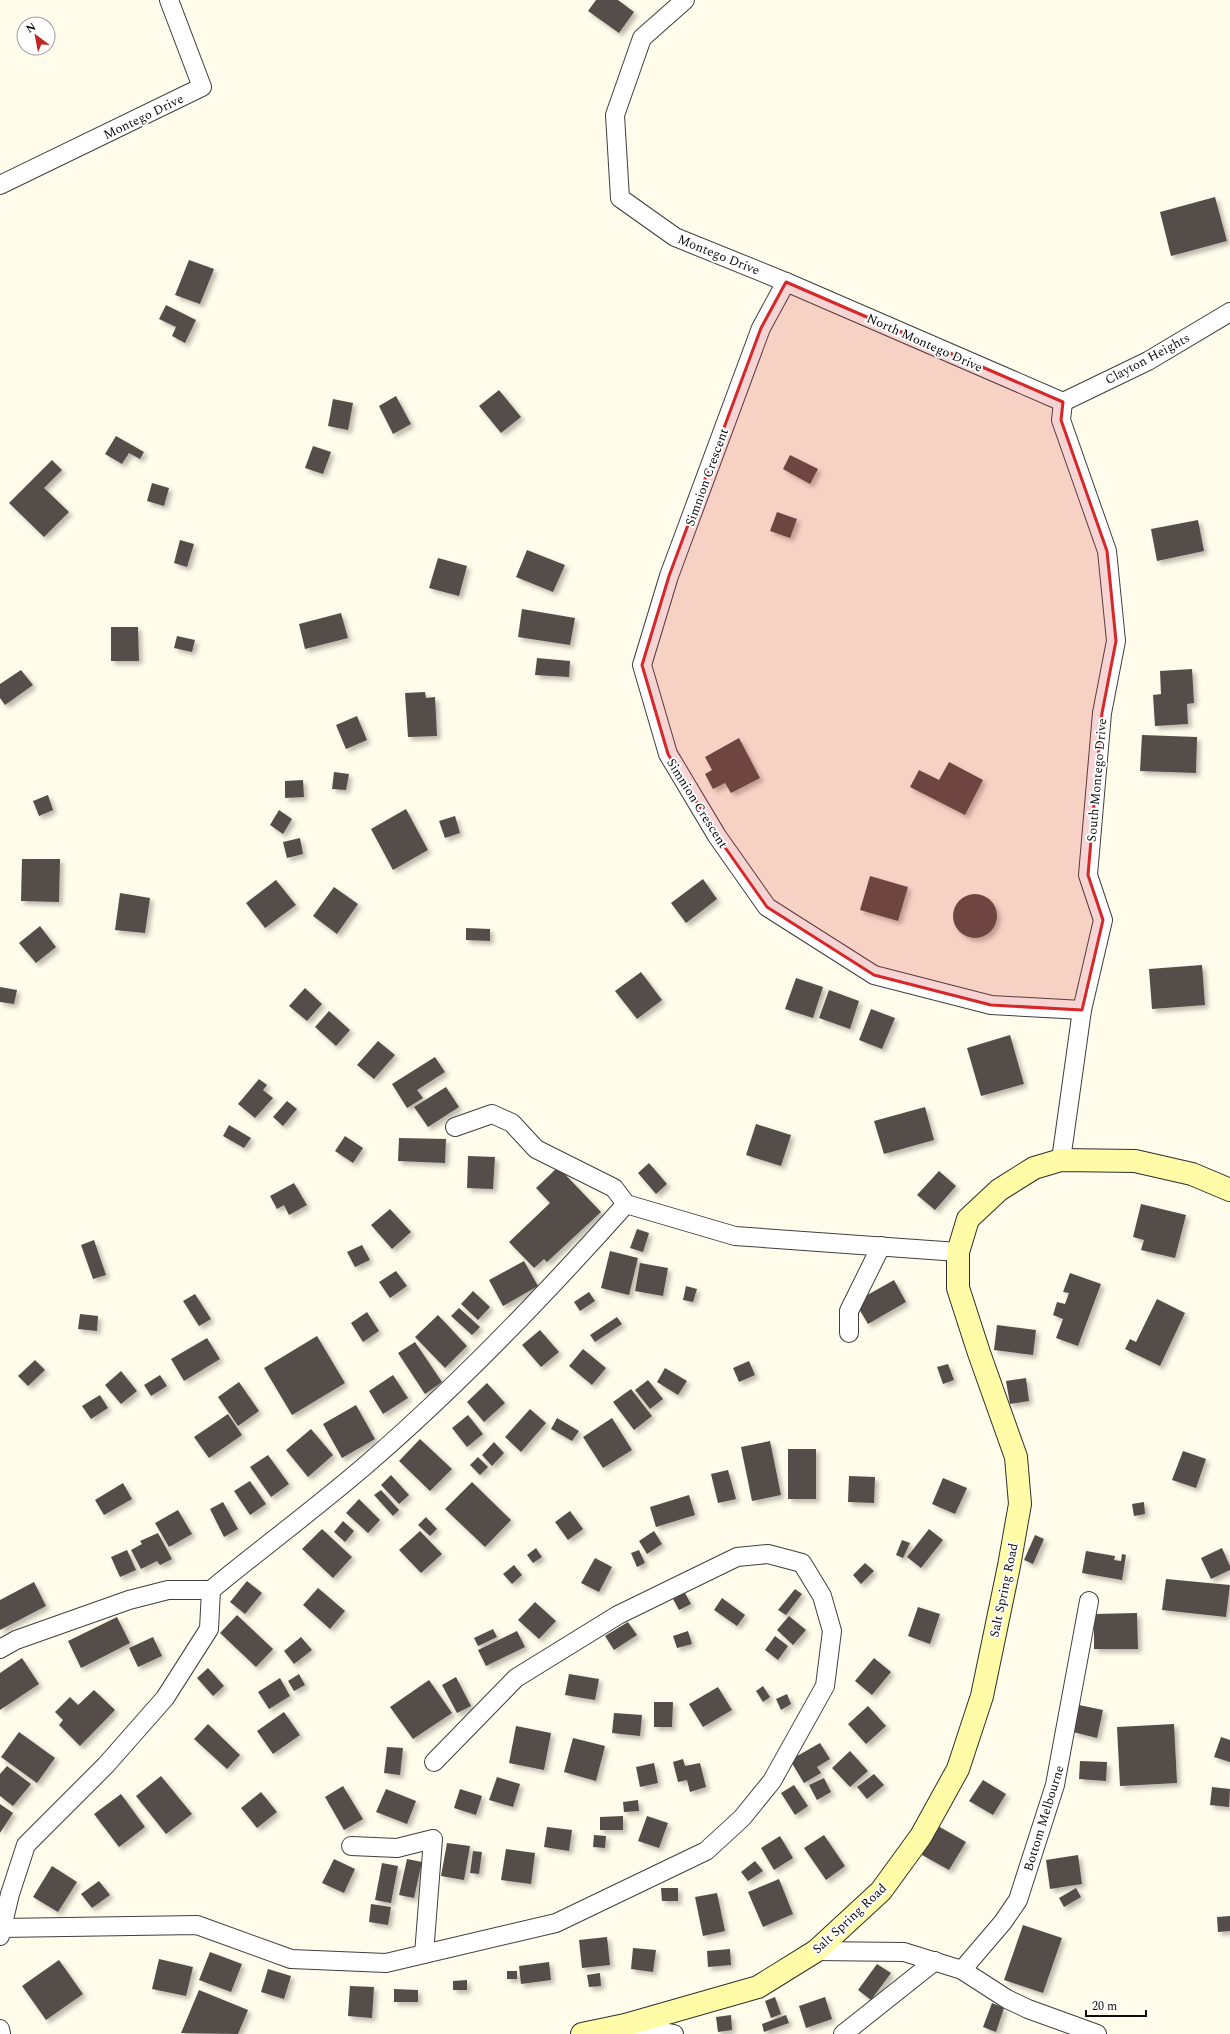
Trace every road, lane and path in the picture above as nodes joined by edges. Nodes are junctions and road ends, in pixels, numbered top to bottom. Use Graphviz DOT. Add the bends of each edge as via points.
graph roads {
  1 [pos="169,0"];
  2 [pos="685,0"];
  3 [pos="0,185"];
  4 [pos="786,282"];
  5 [pos="1230,312"];
  6 [pos="1063,402"];
  7 [pos="1082,1010"];
  8 [pos="455,1127"];
  9 [pos="1061,1160"];
  10 [pos="1230,1190"];
  11 [pos="626,1204"];
  12 [pos="881,1246"];
  13 [pos="958,1252"];
  14 [pos="849,1333"];
  15 [pos="211,1590"];
  16 [pos="1089,1601"];
  17 [pos="0,1649"];
  18 [pos="434,1762"];
  19 [pos="351,1846"];
  20 [pos="0,1932"];
  21 [pos="816,1951"];
  22 [pos="424,1954"];
  23 [pos="935,1961"];
  24 [pos="962,1970"];
  25 [pos="625,2025"];
  26 [pos="0,2029"];
  27 [pos="1,2034"];
  28 [pos="582,2034"];
  29 [pos="674,2034"];
  30 [pos="843,2034"];
  31 [pos="1096,2034"];
  1 -- 3 [label="street, Montego Drive" via="202,87"];
  2 -- 4 [label="street, Montego Drive" via="642,38 615,115 620,198 675,237"];
  4 -- 6 [label="street, North Montego Drive"];
  4 -- 7 [label="street, Simnion Crescent" via="761,328 669,576 642,664 668,754 717,836 767,907 874,976 991,1005"];
  5 -- 6 [label="street, Clayton Heights" via="1148,361"];
  6 -- 7 [label="street, South Montego Drive" via="1061,420 1108,551 1116,641 1102,712 1088,874 1103,920"];
  7 -- 9 [label="street, South Montego Drive"];
  8 -- 11 [label="street" via="492,1114 512,1123 536,1149 614,1188"];
  9 -- 10 [label="street, Salt Spring Road" via="1135,1161 1192,1174"];
  9 -- 13 [label="street, Salt Spring Road" via="1034,1168 999,1190 968,1219"];
  11 -- 12 [label="street" via="735,1236"];
  11 -- 15 [label="street" via="520,1319 439,1399 366,1465"];
  12 -- 13 [label="street"];
  12 -- 14 [label="street" via="849,1311"];
  13 -- 21 [label="street, Salt Spring Road" via="958,1288 1016,1457 1020,1504 1009,1566 982,1696 958,1769 921,1836 881,1891"];
  15 -- 17 [label="street" via="168,1590 129,1600 16,1640"];
  15 -- 20 [label="street" via="209,1629 165,1698 106,1765 26,1845"];
  16 -- 24 [label="street, Bottom Melbourne" via="1055,1785 1018,1900 1003,1922"];
  18 -- 22 [label="street" via="516,1678 618,1615 737,1557 768,1554 802,1563 822,1596 832,1631 825,1686 772,1781 742,1818 706,1851 556,1923"];
  19 -- 22 [label="street" via="397,1848 433,1839"];
  20 -- 22 [label="street" via="197,1925 291,1959 386,1963"];
  21 -- 23 [label="street" via="904,1952"];
  21 -- 25 [label="street, Salt Spring Road" via="758,1987"];
  23 -- 24 [label="street"];
  23 -- 30 [label="street"];
  24 -- 31 [label="street" via="1028,2009"];
  25 -- 28 [label="street, Salt Spring Road"];
  25 -- 29 [label="street"];
  26 -- 27 [label="street"];
}
